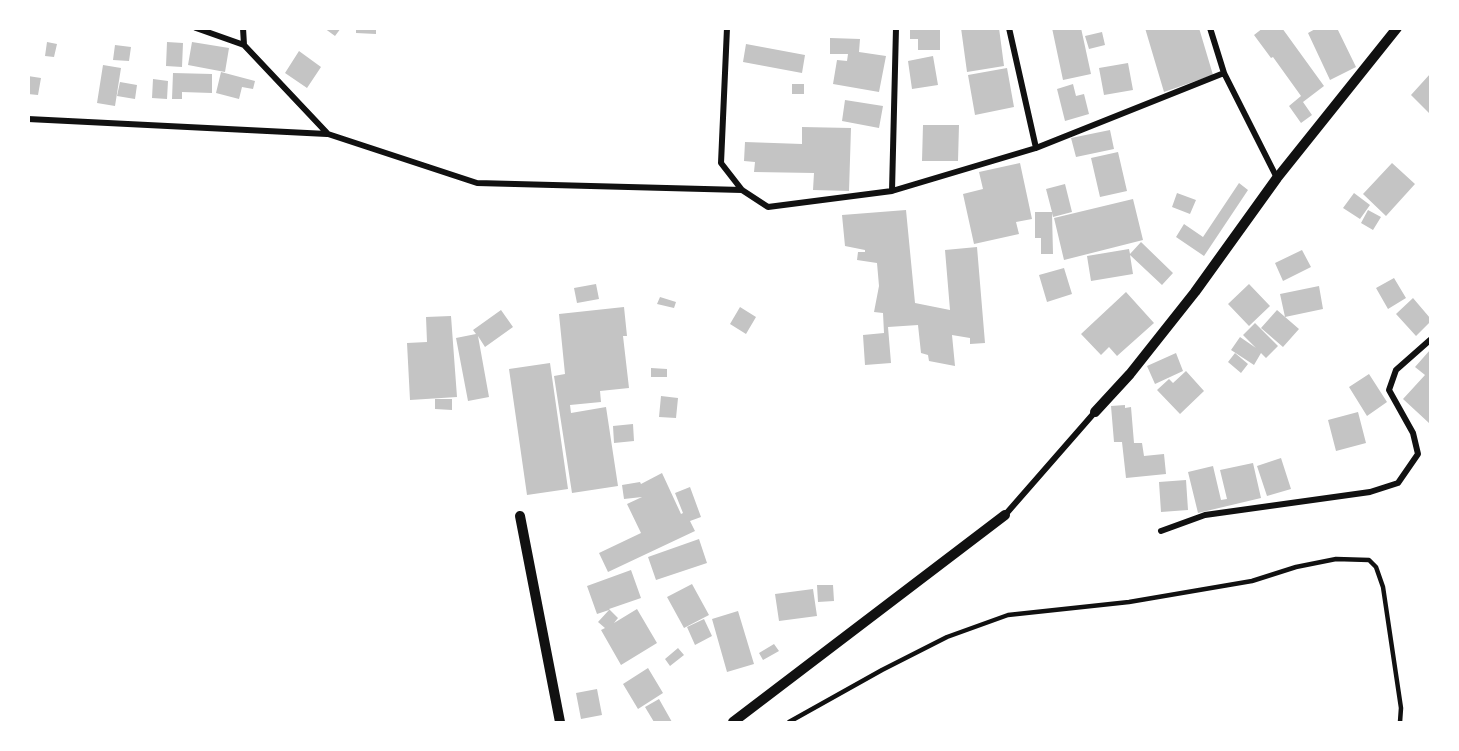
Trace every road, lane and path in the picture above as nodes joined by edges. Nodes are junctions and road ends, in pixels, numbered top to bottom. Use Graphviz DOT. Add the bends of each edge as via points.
graph roads {
  1 [pos="196,28"];
  2 [pos="243,28"];
  3 [pos="728,28"];
  4 [pos="896,28"];
  5 [pos="1009,28"];
  6 [pos="1210,28"];
  7 [pos="1397,28"];
  8 [pos="244,45"];
  9 [pos="1224,73"];
  10 [pos="28,119"];
  11 [pos="328,134"];
  12 [pos="1036,148"];
  13 [pos="1277,178"];
  14 [pos="742,190"];
  15 [pos="892,191"];
  16 [pos="1431,340"];
  17 [pos="1095,412"];
  18 [pos="1005,515"];
  19 [pos="520,516"];
  20 [pos="1161,531"];
  21 [pos="560,723"];
  22 [pos="733,723"];
  23 [pos="789,723"];
  24 [pos="1400,723"];
  1 -- 8 [label="street"];
  2 -- 8 [label="street"];
  3 -- 14 [label="street" via="721,164"];
  4 -- 15 [label="street"];
  5 -- 12 [label="street"];
  6 -- 9 [label="street"];
  7 -- 13 [label="street"];
  8 -- 11 [label="street"];
  9 -- 12 [label="street"];
  9 -- 13 [label="street"];
  10 -- 11 [label="street"];
  11 -- 14 [label="street" via="477,183"];
  12 -- 15 [label="street"];
  13 -- 17 [label="street" via="1195,292"];
  14 -- 15 [label="street" via="768,207"];
  16 -- 20 [label="street" via="1396,370 1389,390 1413,433 1418,454 1398,483 1370,492 1205,515"];
  17 -- 18 [label="street"];
  18 -- 22 [label="street"];
  19 -- 21 [label="street"];
  23 -- 24 [label="lane" via="947,637 1008,615 1129,602 1241,583 1336,559 1369,560 1376,567 1383,587"];
}
